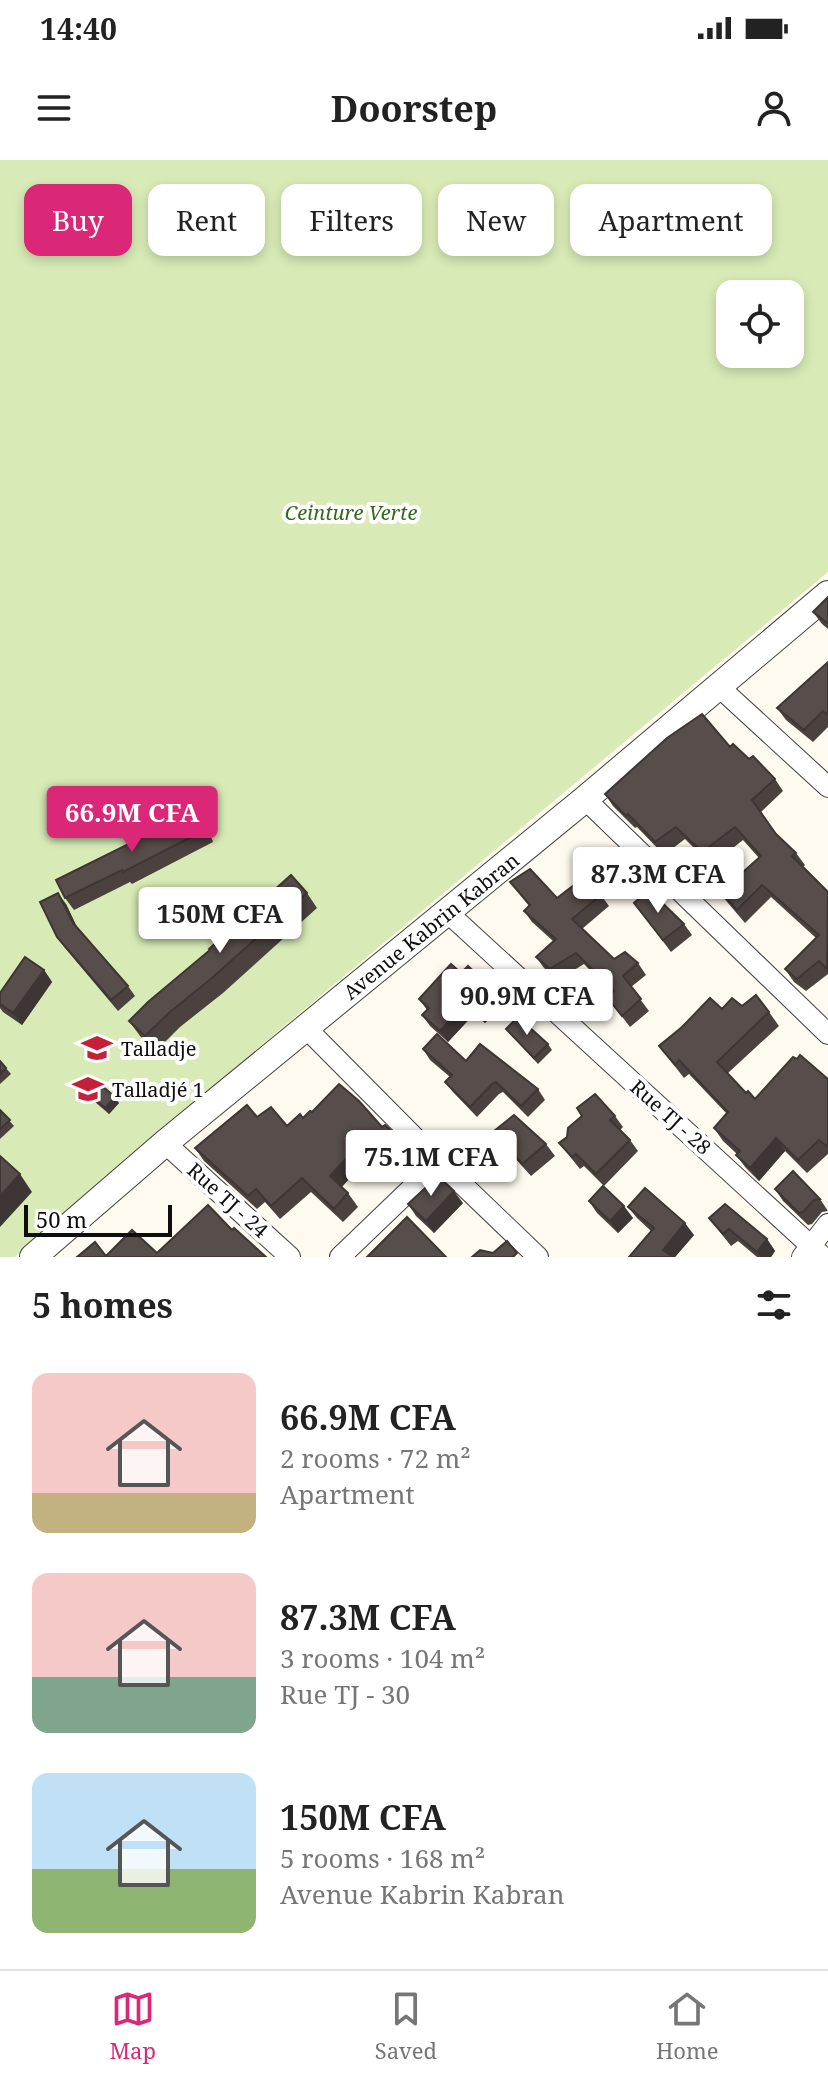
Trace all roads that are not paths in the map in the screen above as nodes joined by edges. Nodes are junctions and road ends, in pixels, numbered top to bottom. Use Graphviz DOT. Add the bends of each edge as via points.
graph roads {
  1 [pos="828,594"];
  2 [pos="718,686"];
  3 [pos="828,787"];
  4 [pos="585,799"];
  5 [pos="447,912"];
  6 [pos="306,1028"];
  7 [pos="828,1034"];
  8 [pos="165,1143"];
  9 [pos="439,1162"];
  10 [pos="828,1224"];
  11 [pos="812,1253"];
  12 [pos="33,1257"];
  13 [pos="290,1257"];
  14 [pos="340,1257"];
  15 [pos="538,1257"];
  1 -- 2 [label="street, Avenue Kabrin Kabran"];
  2 -- 3 [label="street"];
  2 -- 4 [label="street, Avenue Kabrin Kabran"];
  4 -- 5 [label="street, Avenue Kabrin Kabran"];
  4 -- 7 [label="street"];
  5 -- 6 [label="street, Avenue Kabrin Kabran"];
  5 -- 11 [label="street, Rue TJ - 28"];
  6 -- 8 [label="street, Avenue Kabrin Kabran"];
  6 -- 9 [label="street"];
  8 -- 12 [label="street, Avenue Kabrin Kabran"];
  8 -- 13 [label="street, Rue TJ - 24"];
  9 -- 14 [label="street"];
  9 -- 15 [label="street"];
  10 -- 11 [label="street"];
}
